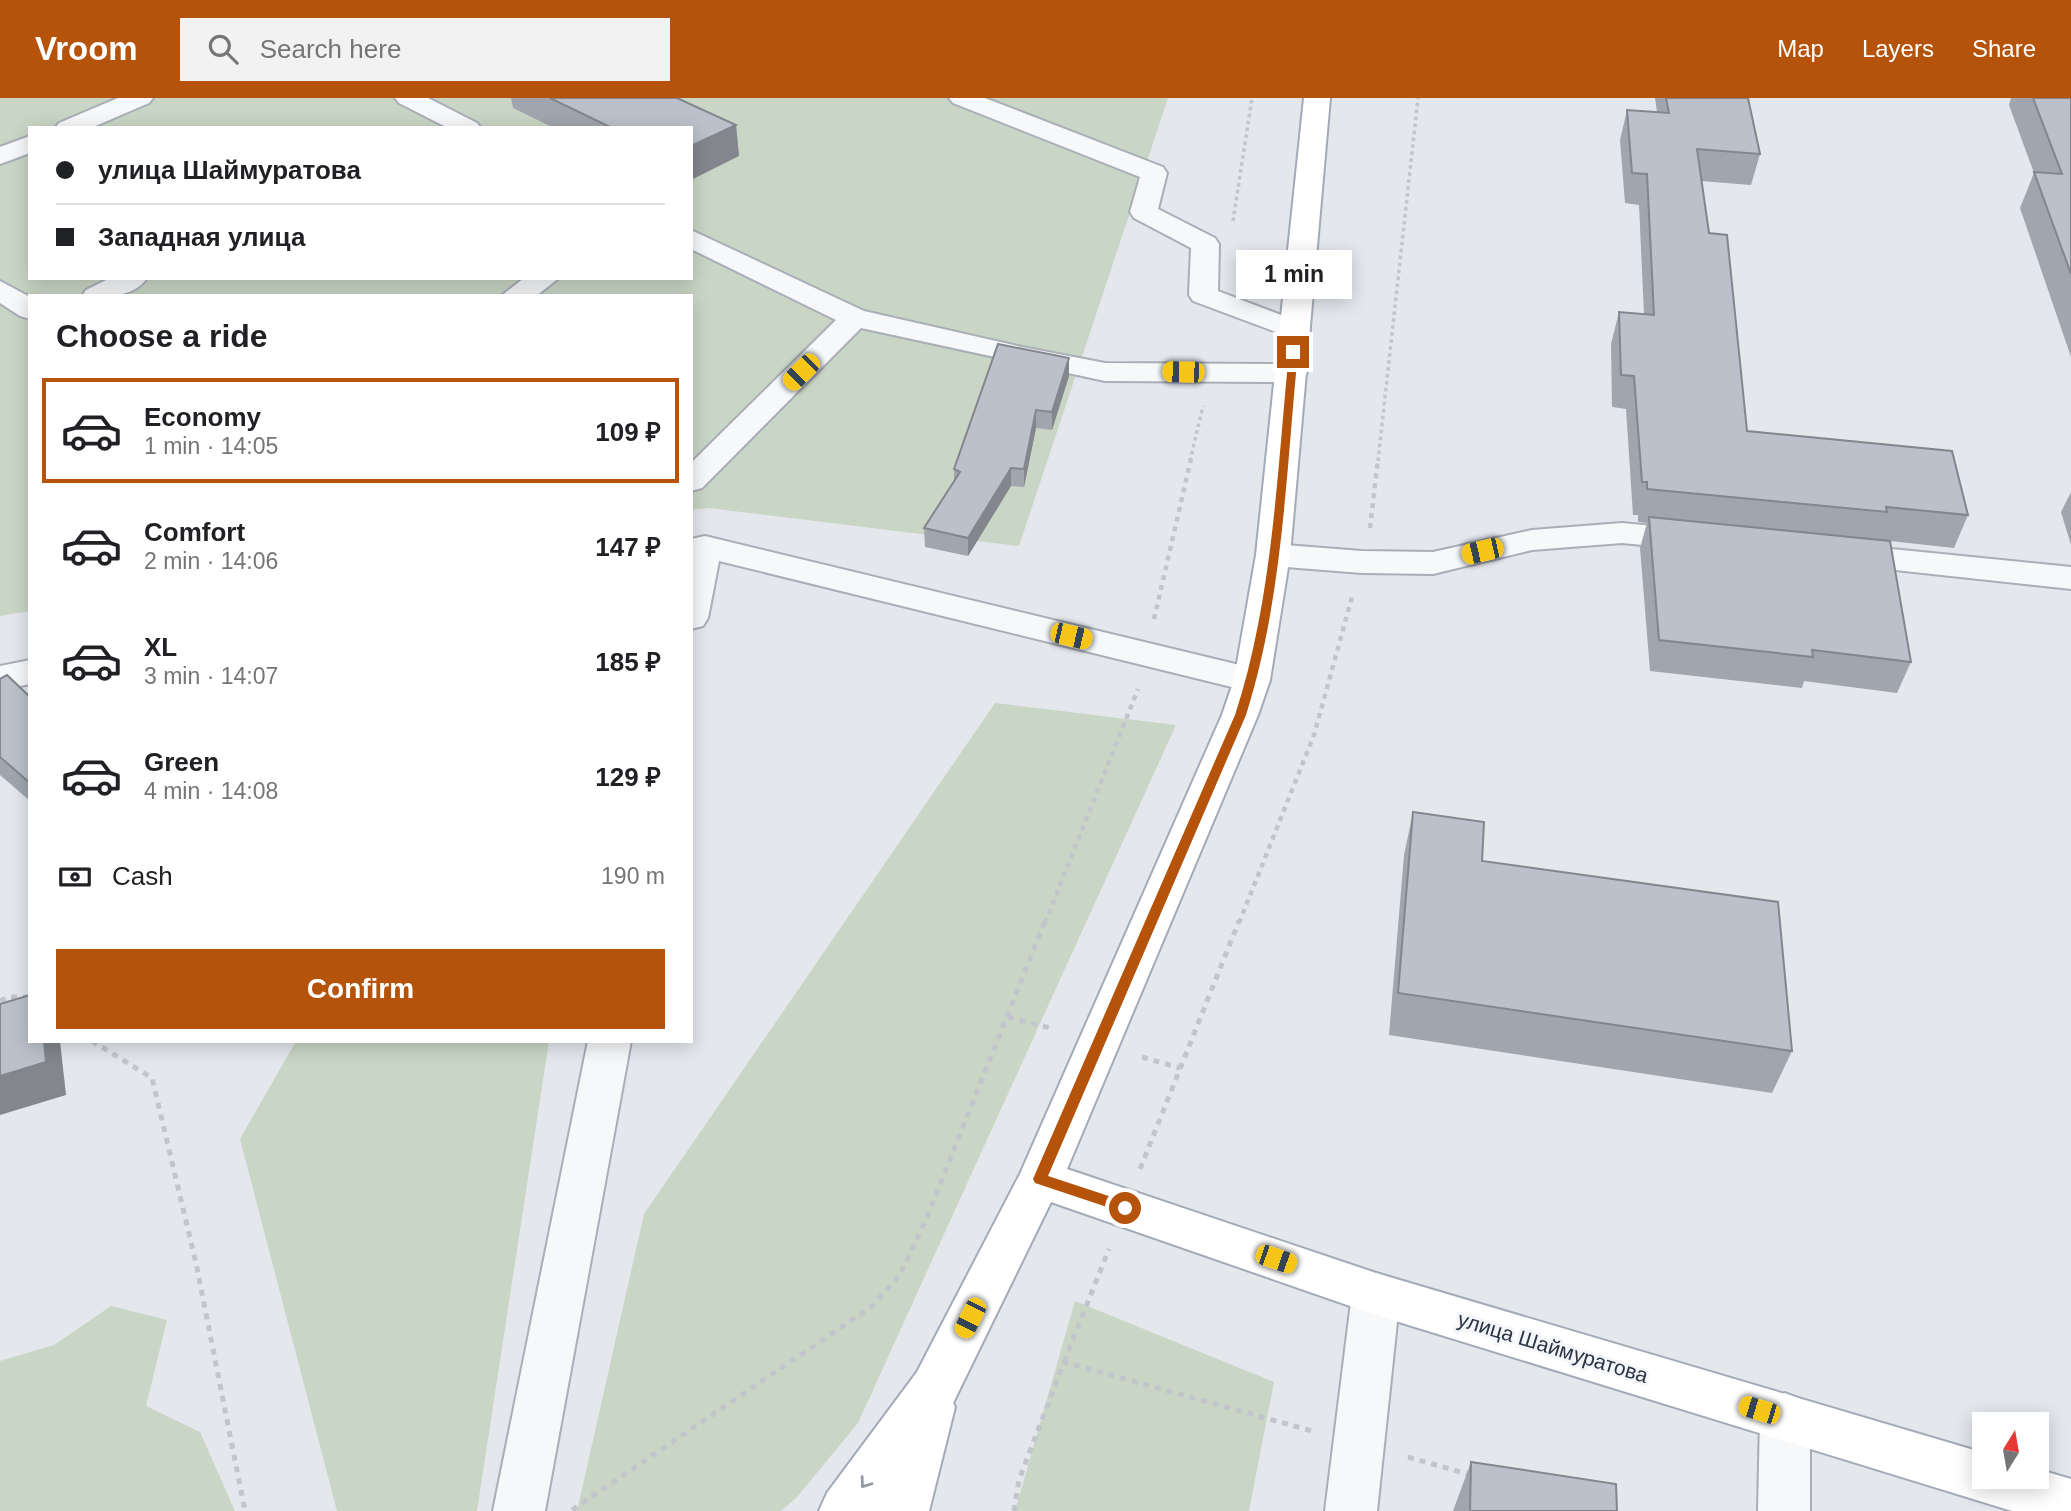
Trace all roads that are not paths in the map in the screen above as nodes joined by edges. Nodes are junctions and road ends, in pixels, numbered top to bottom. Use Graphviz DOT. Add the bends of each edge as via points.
graph roads {
  1 [pos="140,98"];
  2 [pos="408,98"];
  3 [pos="962,98"];
  4 [pos="1317,98"];
  5 [pos="73,126"];
  6 [pos="459,126"];
  7 [pos="28,145"];
  8 [pos="0,156"];
  9 [pos="693,238"];
  10 [pos="129,280"];
  11 [pos="542,280"];
  12 [pos="0,290"];
  13 [pos="100,294"];
  14 [pos="518,294"];
  15 [pos="28,309"];
  16 [pos="855,318"];
  17 [pos="1295,330"];
  18 [pos="1292,373"];
  19 [pos="693,479"];
  20 [pos="1731,544"];
  21 [pos="698,548"];
  22 [pos="1813,552"];
  23 [pos="1273,555"];
  24 [pos="2071,578"];
  25 [pos="693,598"];
  26 [pos="28,672"];
  27 [pos="0,678"];
  28 [pos="1252,680"];
  29 [pos="610,1043"];
  30 [pos="1040,1179"];
  31 [pos="1376,1294"];
  32 [pos="935,1388"];
  33 [pos="1785,1417"];
  34 [pos="2071,1504"];
  35 [pos="519,1511"];
  36 [pos="845,1511"];
  37 [pos="903,1511"];
  38 [pos="1351,1511"];
  39 [pos="1784,1511"];
  1 -- 5 [label="lane"];
  2 -- 6 [label="lane"];
  3 -- 17 [label="lane" via="1154,173 1144,212 1205,244 1203,295"];
  4 -- 17 [label="main road"];
  7 -- 8 [label="lane"];
  9 -- 16 [label="lane"];
  10 -- 13 [label="lane"];
  11 -- 14 [label="lane"];
  12 -- 15 [label="lane"];
  16 -- 18 [label="lane" via="1105,372"];
  16 -- 19 [label="lane"];
  17 -- 18 [label="main road"];
  18 -- 23 [label="main road"];
  20 -- 23 [label="lane" via="1622,533 1532,540 1433,563"];
  21 -- 25 [label="lane"];
  21 -- 28 [label="lane"];
  22 -- 24 [label="lane"];
  23 -- 28 [label="main road"];
  26 -- 27 [label="lane"];
  28 -- 30 [label="main road"];
  29 -- 35 [label="lane"];
  30 -- 31 [label="main road, улица Шаймуратова"];
  30 -- 32 [label="main road"];
  31 -- 33 [label="main road, улица Шаймуратова"];
  31 -- 38 [label="lane"];
  32 -- 36 [label="main road, one-way"];
  32 -- 37 [label="main road"];
  33 -- 34 [label="main road, улица Шаймуратова"];
  33 -- 39 [label="lane"];
}
